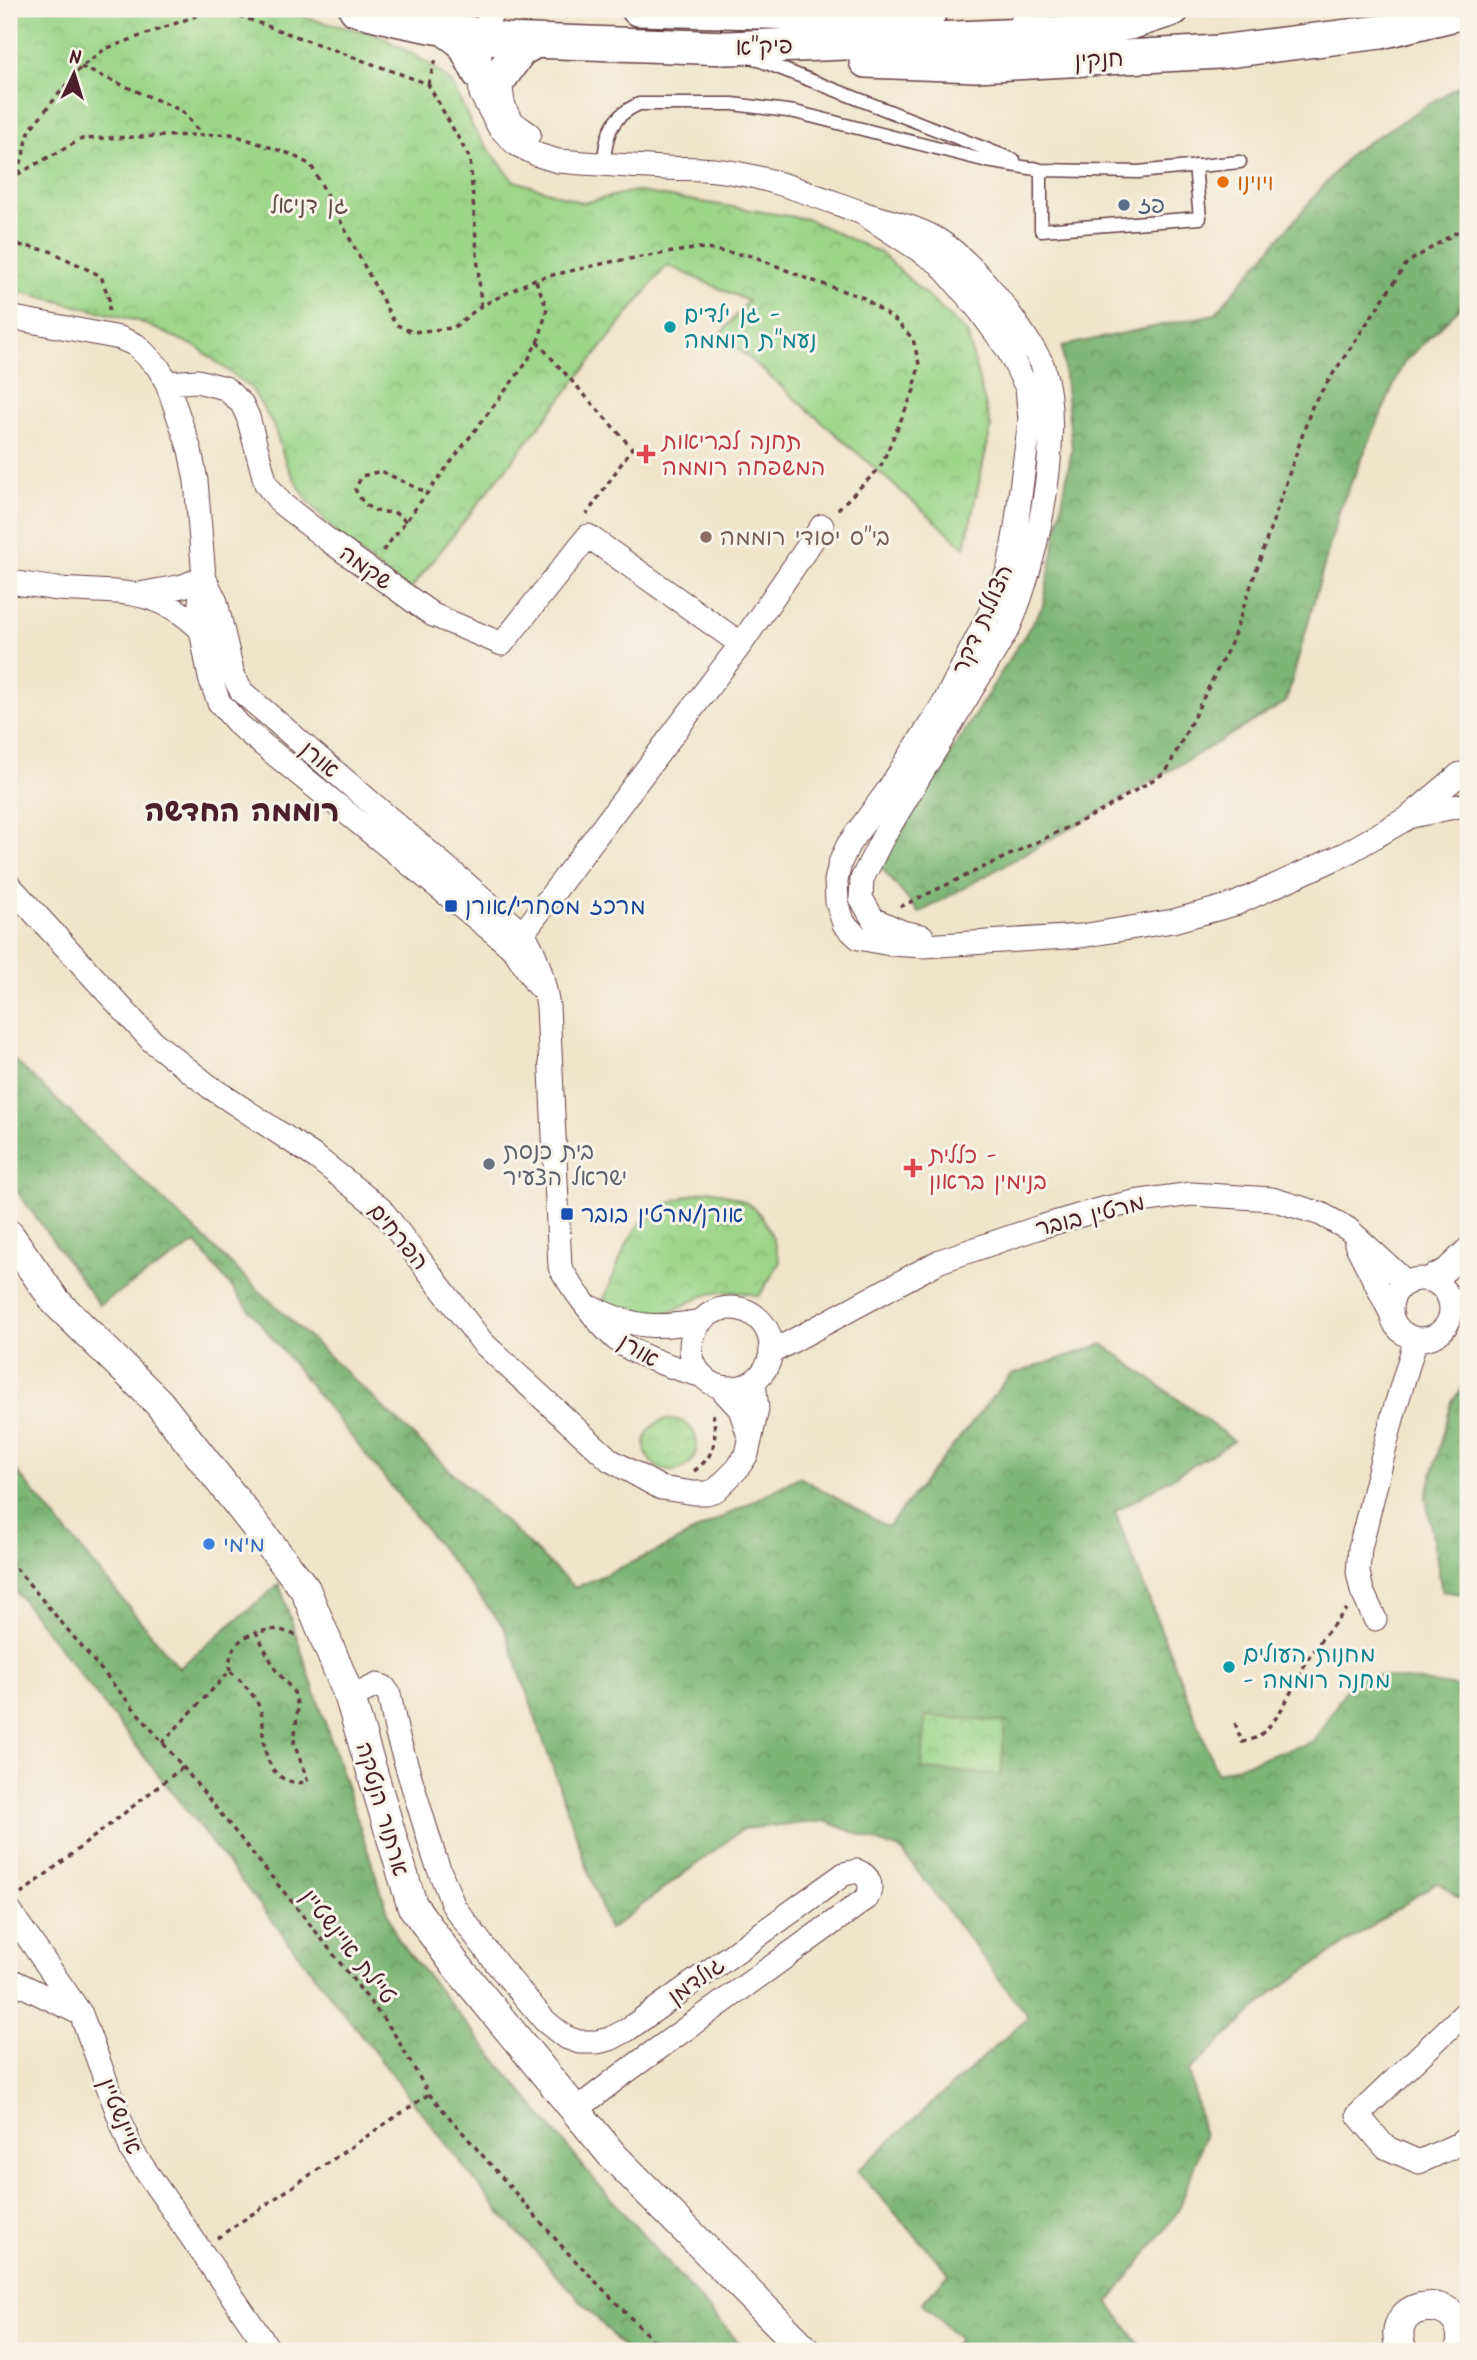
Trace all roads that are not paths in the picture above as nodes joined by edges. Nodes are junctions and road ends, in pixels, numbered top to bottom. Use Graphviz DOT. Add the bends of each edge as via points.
graph roads {
  1 [pos="356,9"];
  2 [pos="638,9"];
  3 [pos="932,9"];
  4 [pos="1173,9"];
  5 [pos="1468,12"];
  6 [pos="1018,18"];
  7 [pos="502,27"];
  8 [pos="445,29"];
  9 [pos="728,48"];
  10 [pos="490,75"];
  11 [pos="1240,162"];
  12 [pos="603,165"];
  13 [pos="1195,166"];
  14 [pos="1041,170"];
  15 [pos="861,212"];
  16 [pos="9,317"];
  17 [pos="167,383"];
  18 [pos="822,526"];
  19 [pos="204,577"];
  20 [pos="9,582"];
  21 [pos="138,594"];
  22 [pos="201,630"];
  23 [pos="741,644"];
  24 [pos="1464,766"];
  25 [pos="1468,803"];
  26 [pos="1409,817"];
  27 [pos="9,885"];
  28 [pos="523,933"];
  29 [pos="497,935"];
  30 [pos="978,944"];
  31 [pos="548,1006"];
  32 [pos="1348,1229"];
  33 [pos="9,1235"];
  34 [pos="1468,1249"];
  35 [pos="1468,1261"];
  36 [pos="1417,1281"];
  37 [pos="1450,1303"];
  38 [pos="587,1305"];
  39 [pos="1394,1320"];
  40 [pos="701,1321"];
  41 [pos="1416,1339"];
  42 [pos="769,1341"];
  43 [pos="709,1381"];
  44 [pos="754,1381"];
  45 [pos="1393,1415"];
  46 [pos="750,1439"];
  47 [pos="1375,1619"];
  48 [pos="350,1698"];
  49 [pos="14,1903"];
  50 [pos="9,1979"];
  51 [pos="1468,2010"];
  52 [pos="81,2014"];
  53 [pos="576,2110"];
  54 [pos="1468,2136"];
  55 [pos="1462,2325"];
  56 [pos="1395,2347"];
  57 [pos="270,2351"];
  58 [pos="806,2351"];
  1 -- 8 [label="main road, פיק\"א"];
  2 -- 3 [label="main road, פיק\"א" via="850,14"];
  4 -- 6 [label="main road, פיק\"א" via="1130,23 1049,34"];
  5 -- 9 [label="main road, חנקין" via="1381,32 1219,52 988,65 867,61"];
  6 -- 9 [label="main road, פיק\"א"];
  7 -- 8 [label="main road, פיק\"א"];
  7 -- 9 [label="main road, פיק\"א"];
  7 -- 10 [label="street, הצוללת דקר"];
  7 -- 10 [label="main road" via="520,51"];
  8 -- 10 [label="main road" via="463,41"];
  9 -- 14 [label="lane"];
  10 -- 12 [label="street, הצוללת דקר" via="511,120 530,135"];
  11 -- 13 [label="lane"];
  12 -- 14 [label="lane" via="607,133 627,109 639,104 719,104 795,112"];
  12 -- 15 [label="street, הצוללת דקר" via="721,171 777,181"];
  13 -- 14 [label="lane" via="1138,172"];
  13 -- 14 [label="lane" via="1200,218 1041,230"];
  15 -- 30 [label="street, הצוללת דקר" via="943,243 985,282 1043,365 1051,420 1049,452 1037,542 1022,598 862,879 861,898 873,919 902,932"];
  15 -- 30 [label="street, הצוללת דקר" via="939,263 1008,350 1027,388 1030,420 1009,568 944,703 848,845 836,881 844,924 859,938 924,946"];
  16 -- 17 [label="street" via="120,338 147,355"];
  17 -- 19 [label="street" via="191,450"];
  17 -- 23 [label="street, שקמה" via="197,381 225,388 242,404 266,484 282,504 433,615 502,644 588,536"];
  18 -- 23 [label="street"];
  19 -- 21 [label="street"];
  19 -- 22 [label="street, אורן"];
  19 -- 28 [label="street, אורן" via="216,602 233,675 242,692"];
  20 -- 21 [label="street"];
  21 -- 22 [label="street" via="182,613"];
  22 -- 29 [label="street, אורן" via="219,702 240,726"];
  23 -- 28 [label="street"];
  24 -- 25 [label="street" via="1460,786"];
  24 -- 26 [label="street, הצוללת דקר"];
  25 -- 26 [label="street, הצוללת דקר"];
  26 -- 30 [label="street, הצוללת דקר" via="1345,854 1235,904 1081,936"];
  27 -- 46 [label="street, הפרחים" via="152,1041 381,1209 483,1343 610,1460 660,1488 707,1493 737,1469"];
  28 -- 29 [label="street"];
  28 -- 31 [label="street, אורן" via="541,968"];
  29 -- 31 [label="street, אורן" via="515,951"];
  31 -- 38 [label="street, אורן" via="560,1267"];
  32 -- 36 [label="street, מרטין בובר"];
  32 -- 39 [label="street"];
  32 -- 42 [label="street, מרטין בובר" via="1321,1214 1272,1199 1191,1194 1134,1202 940,1261 843,1313"];
  33 -- 48 [label="street, ארתור הנטקה" via="56,1302 159,1403 305,1590"];
  34 -- 36 [label="street" via="1446,1270"];
  35 -- 37 [label="street"];
  36 -- 37 [label="street" via="1441,1288"];
  36 -- 39 [label="street" via="1394,1295"];
  37 -- 41 [label="street" via="1444,1327 1431,1337"];
  38 -- 40 [label="street, אורן" via="634,1324 667,1327"];
  38 -- 43 [label="street, אורן" via="618,1341 666,1366"];
  39 -- 41 [label="street" via="1405,1335"];
  39 -- 45 [label="street"];
  40 -- 42 [label="street" via="716,1311 733,1308 752,1313 761,1321"];
  40 -- 43 [label="street" via="694,1332 692,1357"];
  41 -- 45 [label="street"];
  42 -- 44 [label="street" via="763,1373"];
  43 -- 44 [label="street" via="737,1388"];
  43 -- 46 [label="street" via="740,1409"];
  44 -- 46 [label="street, הפרחים" via="757,1409"];
  45 -- 47 [label="street" via="1360,1548 1362,1591"];
  48 -- 53 [label="street, ארתור הנטקה" via="412,1905"];
  48 -- 53 [label="street, גולדמן" via="384,1686 435,1859 454,1907 545,2021 579,2042 610,2039 627,2030 844,1874 857,1871 869,1878 867,1898"];
  49 -- 52 [label="street, איינשטיין"];
  50 -- 52 [label="street"];
  51 -- 54 [label="street" via="1358,2115 1385,2147 1419,2162"];
  52 -- 57 [label="street, איינשטיין" via="132,2151"];
  53 -- 58 [label="street, ארתור הנטקה" via="613,2157"];
  55 -- 56 [label="street" via="1440,2306 1420,2308 1405,2320"];
}
